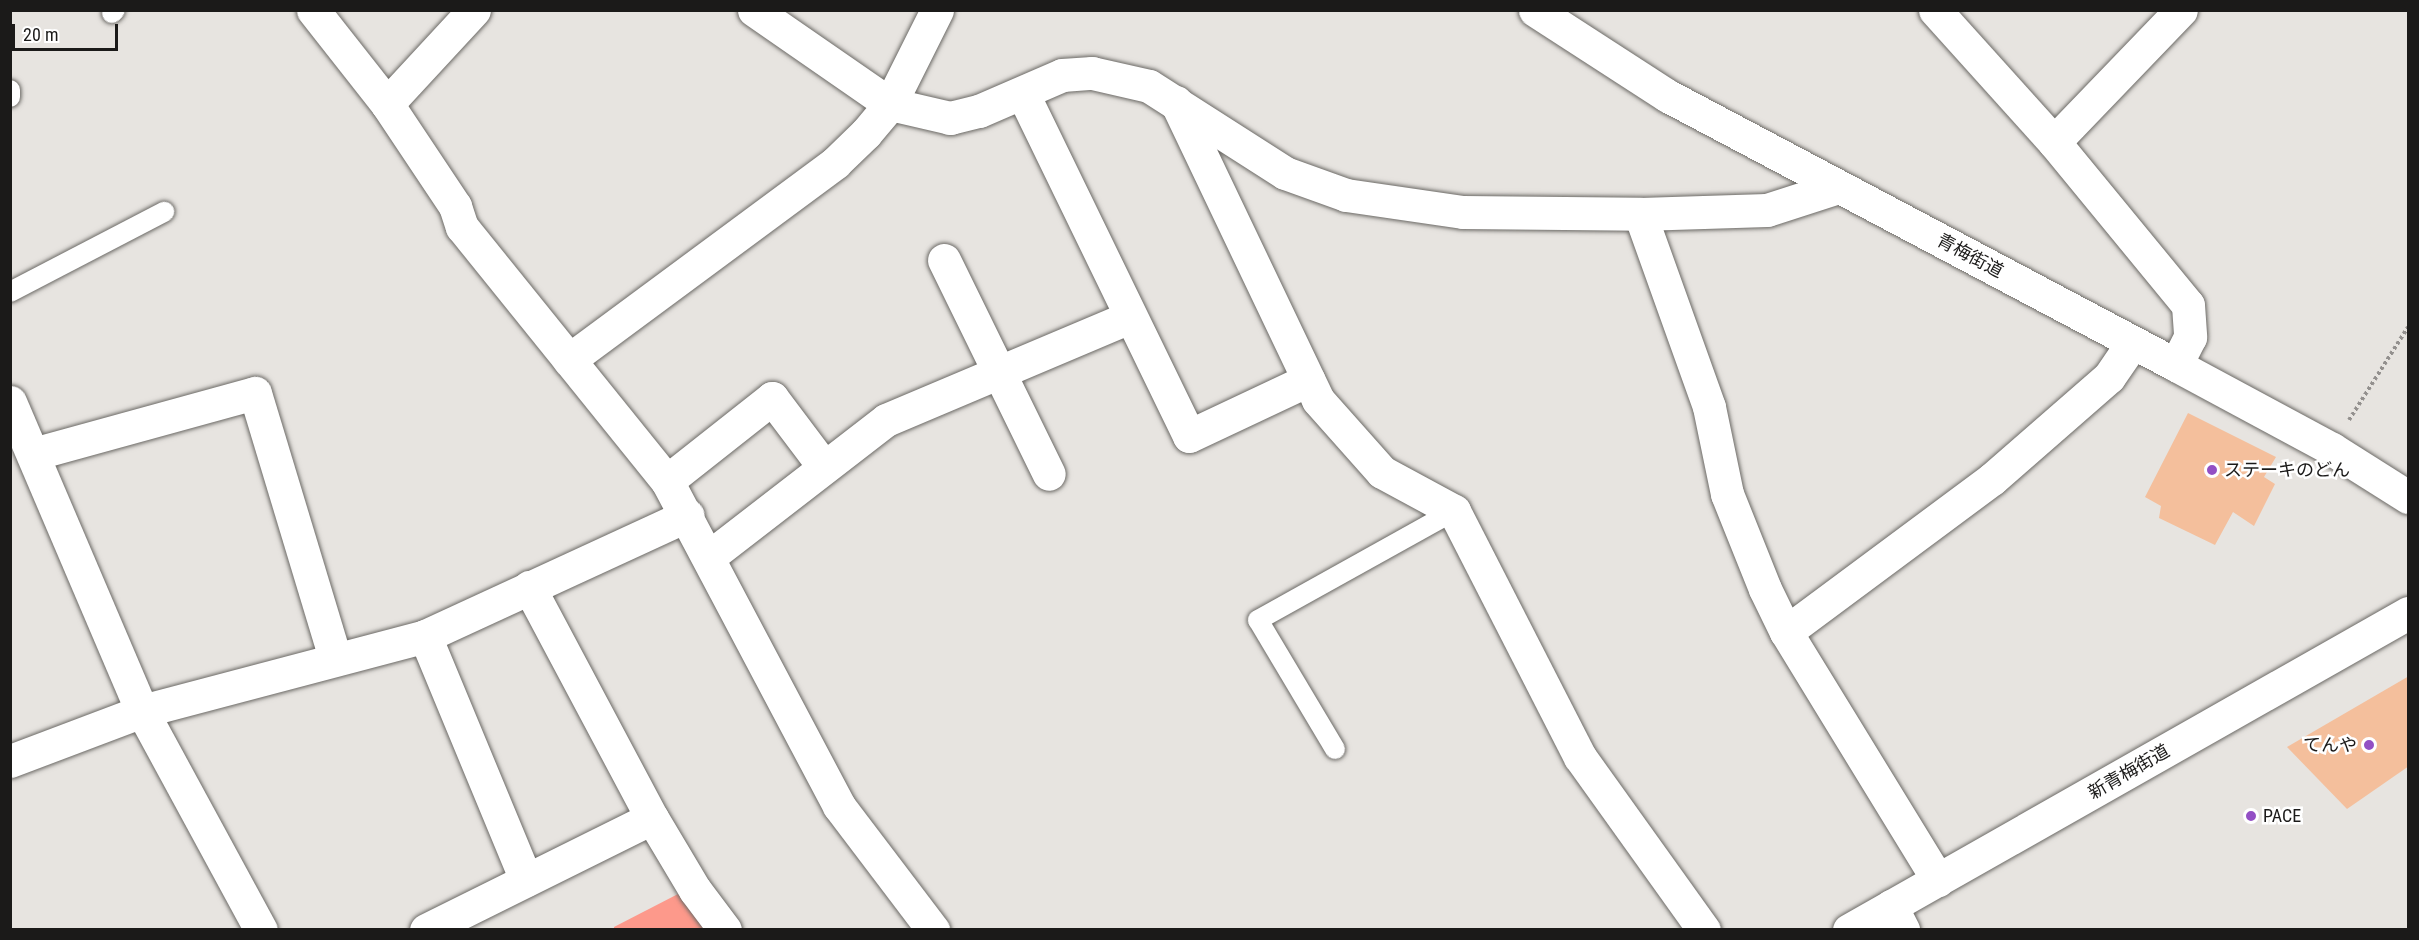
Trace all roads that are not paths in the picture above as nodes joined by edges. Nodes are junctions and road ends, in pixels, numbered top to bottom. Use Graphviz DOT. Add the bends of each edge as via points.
graph roads {
  1 [pos="313,10"];
  2 [pos="474,10"];
  3 [pos="754,10"];
  4 [pos="937,10"];
  5 [pos="1535,10"];
  6 [pos="1935,10"];
  7 [pos="2181,10"];
  8 [pos="10,90"];
  9 [pos="1023,94"];
  10 [pos="10,97"];
  11 [pos="1176,102"];
  12 [pos="387,104"];
  13 [pos="890,104"];
  14 [pos="2054,142"];
  15 [pos="1838,187"];
  16 [pos="164,212"];
  17 [pos="1640,214"];
  18 [pos="944,260"];
  19 [pos="10,292"];
  20 [pos="1130,317"];
  21 [pos="2133,342"];
  22 [pos="569,360"];
  23 [pos="2176,365"];
  24 [pos="999,372"];
  25 [pos="1308,380"];
  26 [pos="10,402"];
  27 [pos="33,454"];
  28 [pos="824,467"];
  29 [pos="1049,474"];
  30 [pos="668,481"];
  31 [pos="2409,497"];
  32 [pos="1454,512"];
  33 [pos="688,515"];
  34 [pos="710,556"];
  35 [pos="529,587"];
  36 [pos="2409,613"];
  37 [pos="1786,632"];
  38 [pos="425,636"];
  39 [pos="334,658"];
  40 [pos="142,711"];
  41 [pos="1335,749"];
  42 [pos="10,761"];
  43 [pos="652,818"];
  44 [pos="526,879"];
  45 [pos="1938,880"];
  46 [pos="1897,918"];
  47 [pos="261,930"];
  48 [pos="426,930"];
  49 [pos="725,930"];
  50 [pos="933,930"];
  51 [pos="1704,930"];
  52 [pos="1849,930"];
  1 -- 12 [label="street"];
  2 -- 12 [label="street"];
  3 -- 13 [label="street"];
  4 -- 13 [label="street"];
  5 -- 15 [label="street, 青梅街道" via="1648,85"];
  6 -- 14 [label="street"];
  7 -- 14 [label="street"];
  8 -- 10 [label="lane"];
  9 -- 11 [label="street" via="1062,75 1092,73 1149,86"];
  9 -- 13 [label="street" via="950,118"];
  9 -- 20 [label="street"];
  11 -- 17 [label="street" via="1285,173 1346,195 1463,212"];
  11 -- 25 [label="street"];
  12 -- 22 [label="street" via="455,206 462,227"];
  13 -- 22 [label="street" via="835,163"];
  14 -- 23 [label="street" via="2188,305 2190,337"];
  15 -- 17 [label="street" via="1767,210"];
  15 -- 21 [label="street, 青梅街道"];
  16 -- 19 [label="lane"];
  17 -- 37 [label="street" via="1709,407 1727,494"];
  18 -- 24 [label="street"];
  20 -- 24 [label="street"];
  20 -- 25 [label="street" via="1189,436"];
  21 -- 23 [label="street, 青梅街道"];
  21 -- 37 [label="street" via="2109,377 1992,479"];
  22 -- 30 [label="street"];
  23 -- 31 [label="street, 青梅街道" via="2332,449"];
  24 -- 28 [label="street" via="886,420"];
  24 -- 29 [label="street"];
  25 -- 32 [label="street" via="1318,400 1382,472"];
  26 -- 27 [label="street"];
  27 -- 39 [label="street" via="255,393"];
  27 -- 40 [label="street"];
  28 -- 30 [label="street" via="772,398"];
  28 -- 34 [label="street"];
  30 -- 33 [label="street"];
  32 -- 41 [label="lane" via="1258,620"];
  32 -- 51 [label="street" via="1581,757"];
  33 -- 34 [label="street"];
  33 -- 35 [label="street"];
  34 -- 50 [label="street" via="839,806"];
  35 -- 38 [label="street"];
  35 -- 43 [label="street"];
  36 -- 45 [label="street, 新青梅街道"];
  37 -- 45 [label="street"];
  38 -- 39 [label="street"];
  38 -- 44 [label="street"];
  39 -- 40 [label="street"];
  40 -- 42 [label="street"];
  40 -- 47 [label="street"];
  43 -- 44 [label="street"];
  43 -- 49 [label="street" via="694,890"];
  44 -- 48 [label="street"];
  45 -- 46 [label="street, 新青梅街道"];
  46 -- 52 [label="street, 新青梅街道"];
}
